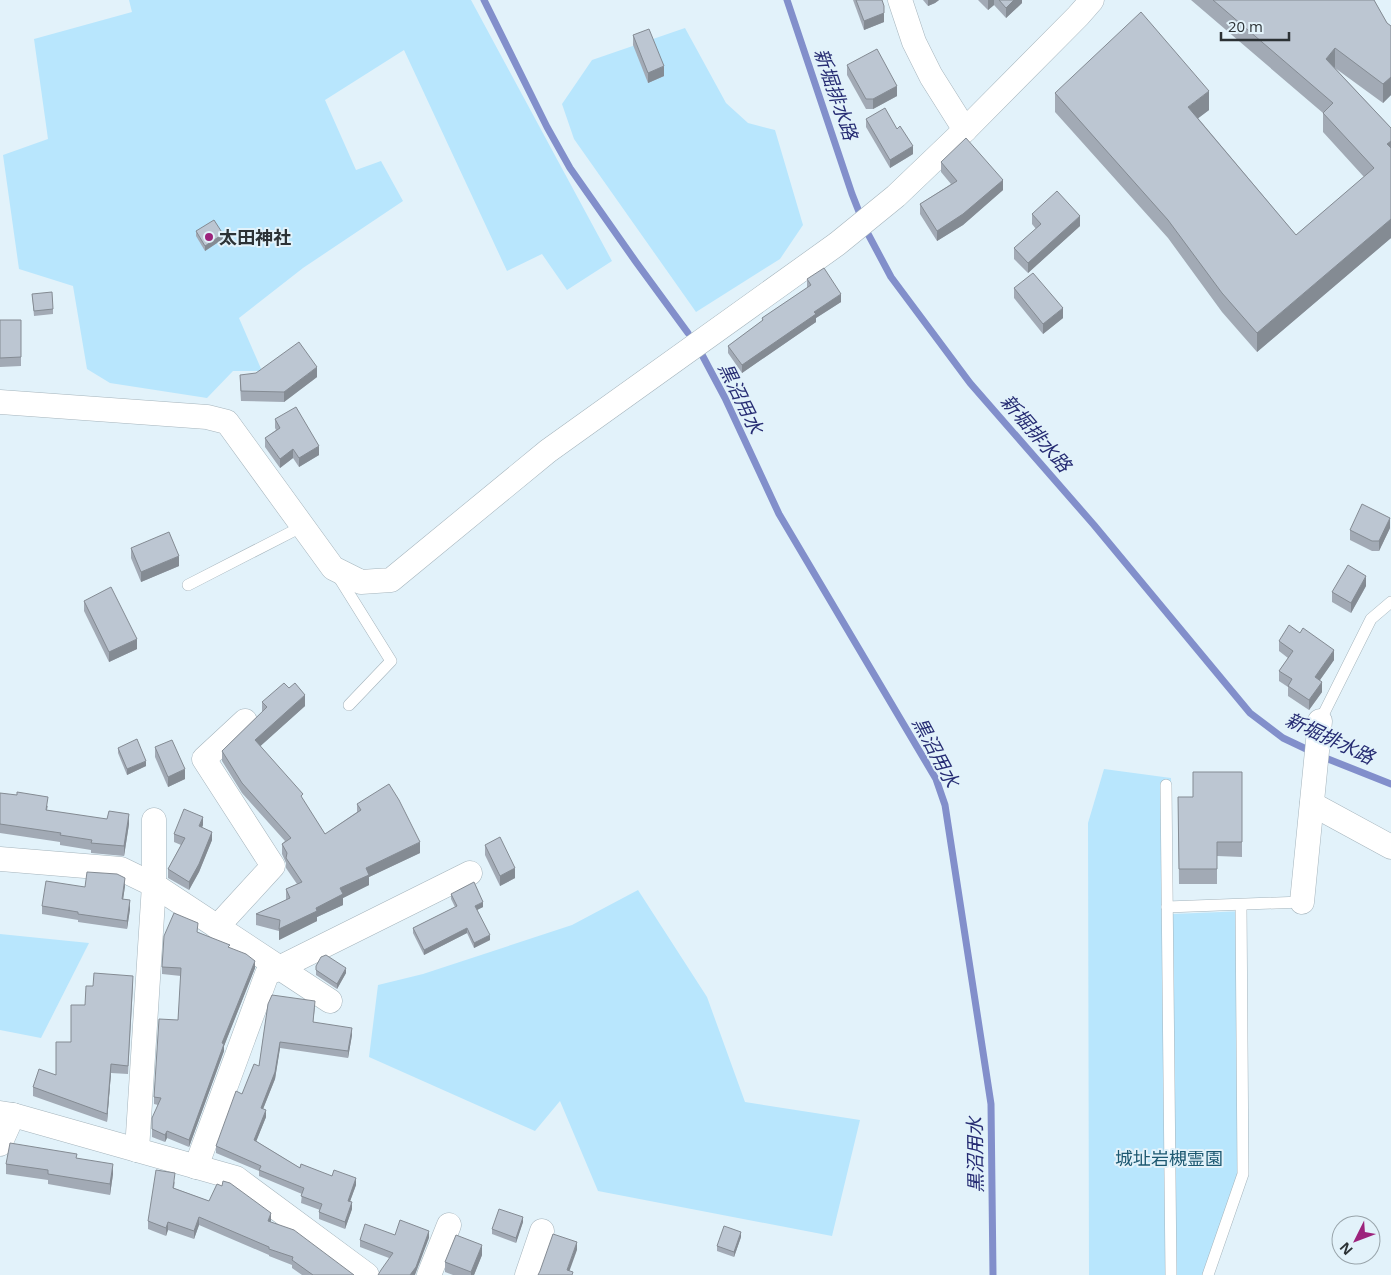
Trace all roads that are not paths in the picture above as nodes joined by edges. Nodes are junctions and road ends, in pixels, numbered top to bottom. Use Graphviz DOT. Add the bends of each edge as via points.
graph roads {
  1 [pos="900,0"];
  2 [pos="1092,0"];
  3 [pos="965,130"];
  4 [pos="0,402"];
  5 [pos="303,526"];
  6 [pos="334,568"];
  7 [pos="188,585"];
  8 [pos="1391,602"];
  9 [pos="349,705"];
  10 [pos="244,721"];
  11 [pos="1320,721"];
  12 [pos="1166,785"];
  13 [pos="1312,804"];
  14 [pos="154,820"];
  15 [pos="1391,847"];
  16 [pos="0,860"];
  17 [pos="470,873"];
  18 [pos="154,885"];
  19 [pos="1302,902"];
  20 [pos="1241,905"];
  21 [pos="1167,907"];
  22 [pos="217,927"];
  23 [pos="278,968"];
  24 [pos="330,1001"];
  25 [pos="6,1114"];
  26 [pos="0,1144"];
  27 [pos="137,1150"];
  28 [pos="196,1166"];
  29 [pos="450,1224"];
  30 [pos="542,1231"];
  31 [pos="367,1275"];
  32 [pos="429,1275"];
  33 [pos="527,1275"];
  34 [pos="1171,1275"];
  35 [pos="1208,1275"];
  1 -- 3 [label="street" via="926,68"];
  2 -- 3 [label="street"];
  3 -- 6 [label="street" via="896,196 837,244 548,451 390,580 361,582"];
  4 -- 5 [label="street" via="206,417 228,422"];
  5 -- 6 [label="street"];
  5 -- 7 [label="lane"];
  6 -- 9 [label="lane" via="391,662"];
  8 -- 11 [label="lane" via="1371,619"];
  10 -- 22 [label="street" via="204,759 273,866"];
  11 -- 13 [label="street"];
  12 -- 21 [label="lane"];
  13 -- 15 [label="street"];
  13 -- 19 [label="street"];
  14 -- 18 [label="street"];
  16 -- 18 [label="street" via="120,869"];
  17 -- 23 [label="street"];
  18 -- 22 [label="street"];
  18 -- 27 [label="street"];
  19 -- 20 [label="lane"];
  20 -- 21 [label="lane"];
  20 -- 35 [label="lane" via="1243,1174"];
  21 -- 34 [label="lane"];
  22 -- 23 [label="street"];
  23 -- 24 [label="street"];
  23 -- 28 [label="street" via="267,974"];
  25 -- 26 [label="street"];
  25 -- 27 [label="street"];
  27 -- 28 [label="street"];
  28 -- 31 [label="street" via="236,1178"];
  29 -- 32 [label="street"];
  30 -- 33 [label="street"];
}
